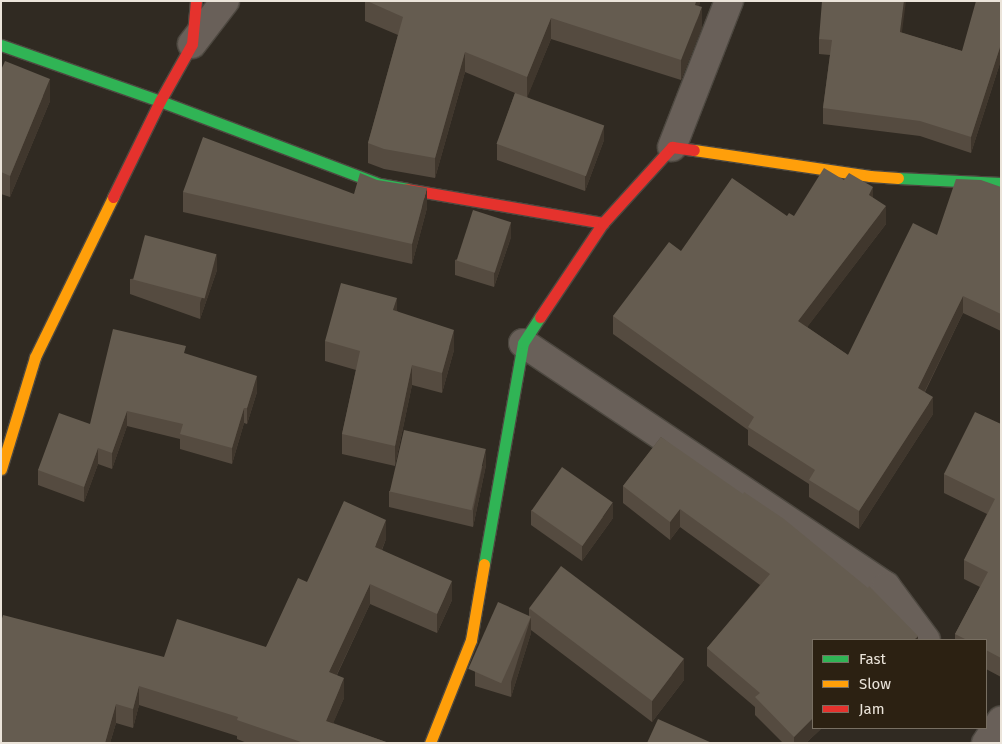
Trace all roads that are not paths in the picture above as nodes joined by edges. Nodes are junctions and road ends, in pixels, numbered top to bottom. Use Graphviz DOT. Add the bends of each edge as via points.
graph roads {
  1 [pos="196,1"];
  2 [pos="225,1"];
  3 [pos="728,1"];
  4 [pos="192,44"];
  5 [pos="1,46"];
  6 [pos="160,101"];
  7 [pos="672,146"];
  8 [pos="1001,183"];
  9 [pos="603,224"];
  10 [pos="523,343"];
  11 [pos="1,469"];
  12 [pos="925,639"];
  13 [pos="430,743"];
  1 -- 4 [label="street"];
  2 -- 4 [label="street"];
  3 -- 7 [label="street"];
  4 -- 6 [label="street"];
  5 -- 6 [label="street"];
  6 -- 9 [label="street" via="380,184"];
  6 -- 11 [label="street" via="35,357"];
  7 -- 8 [label="street" via="870,176"];
  7 -- 9 [label="street"];
  9 -- 10 [label="street"];
  10 -- 12 [label="street" via="886,586"];
  10 -- 13 [label="street" via="471,640"];
}
